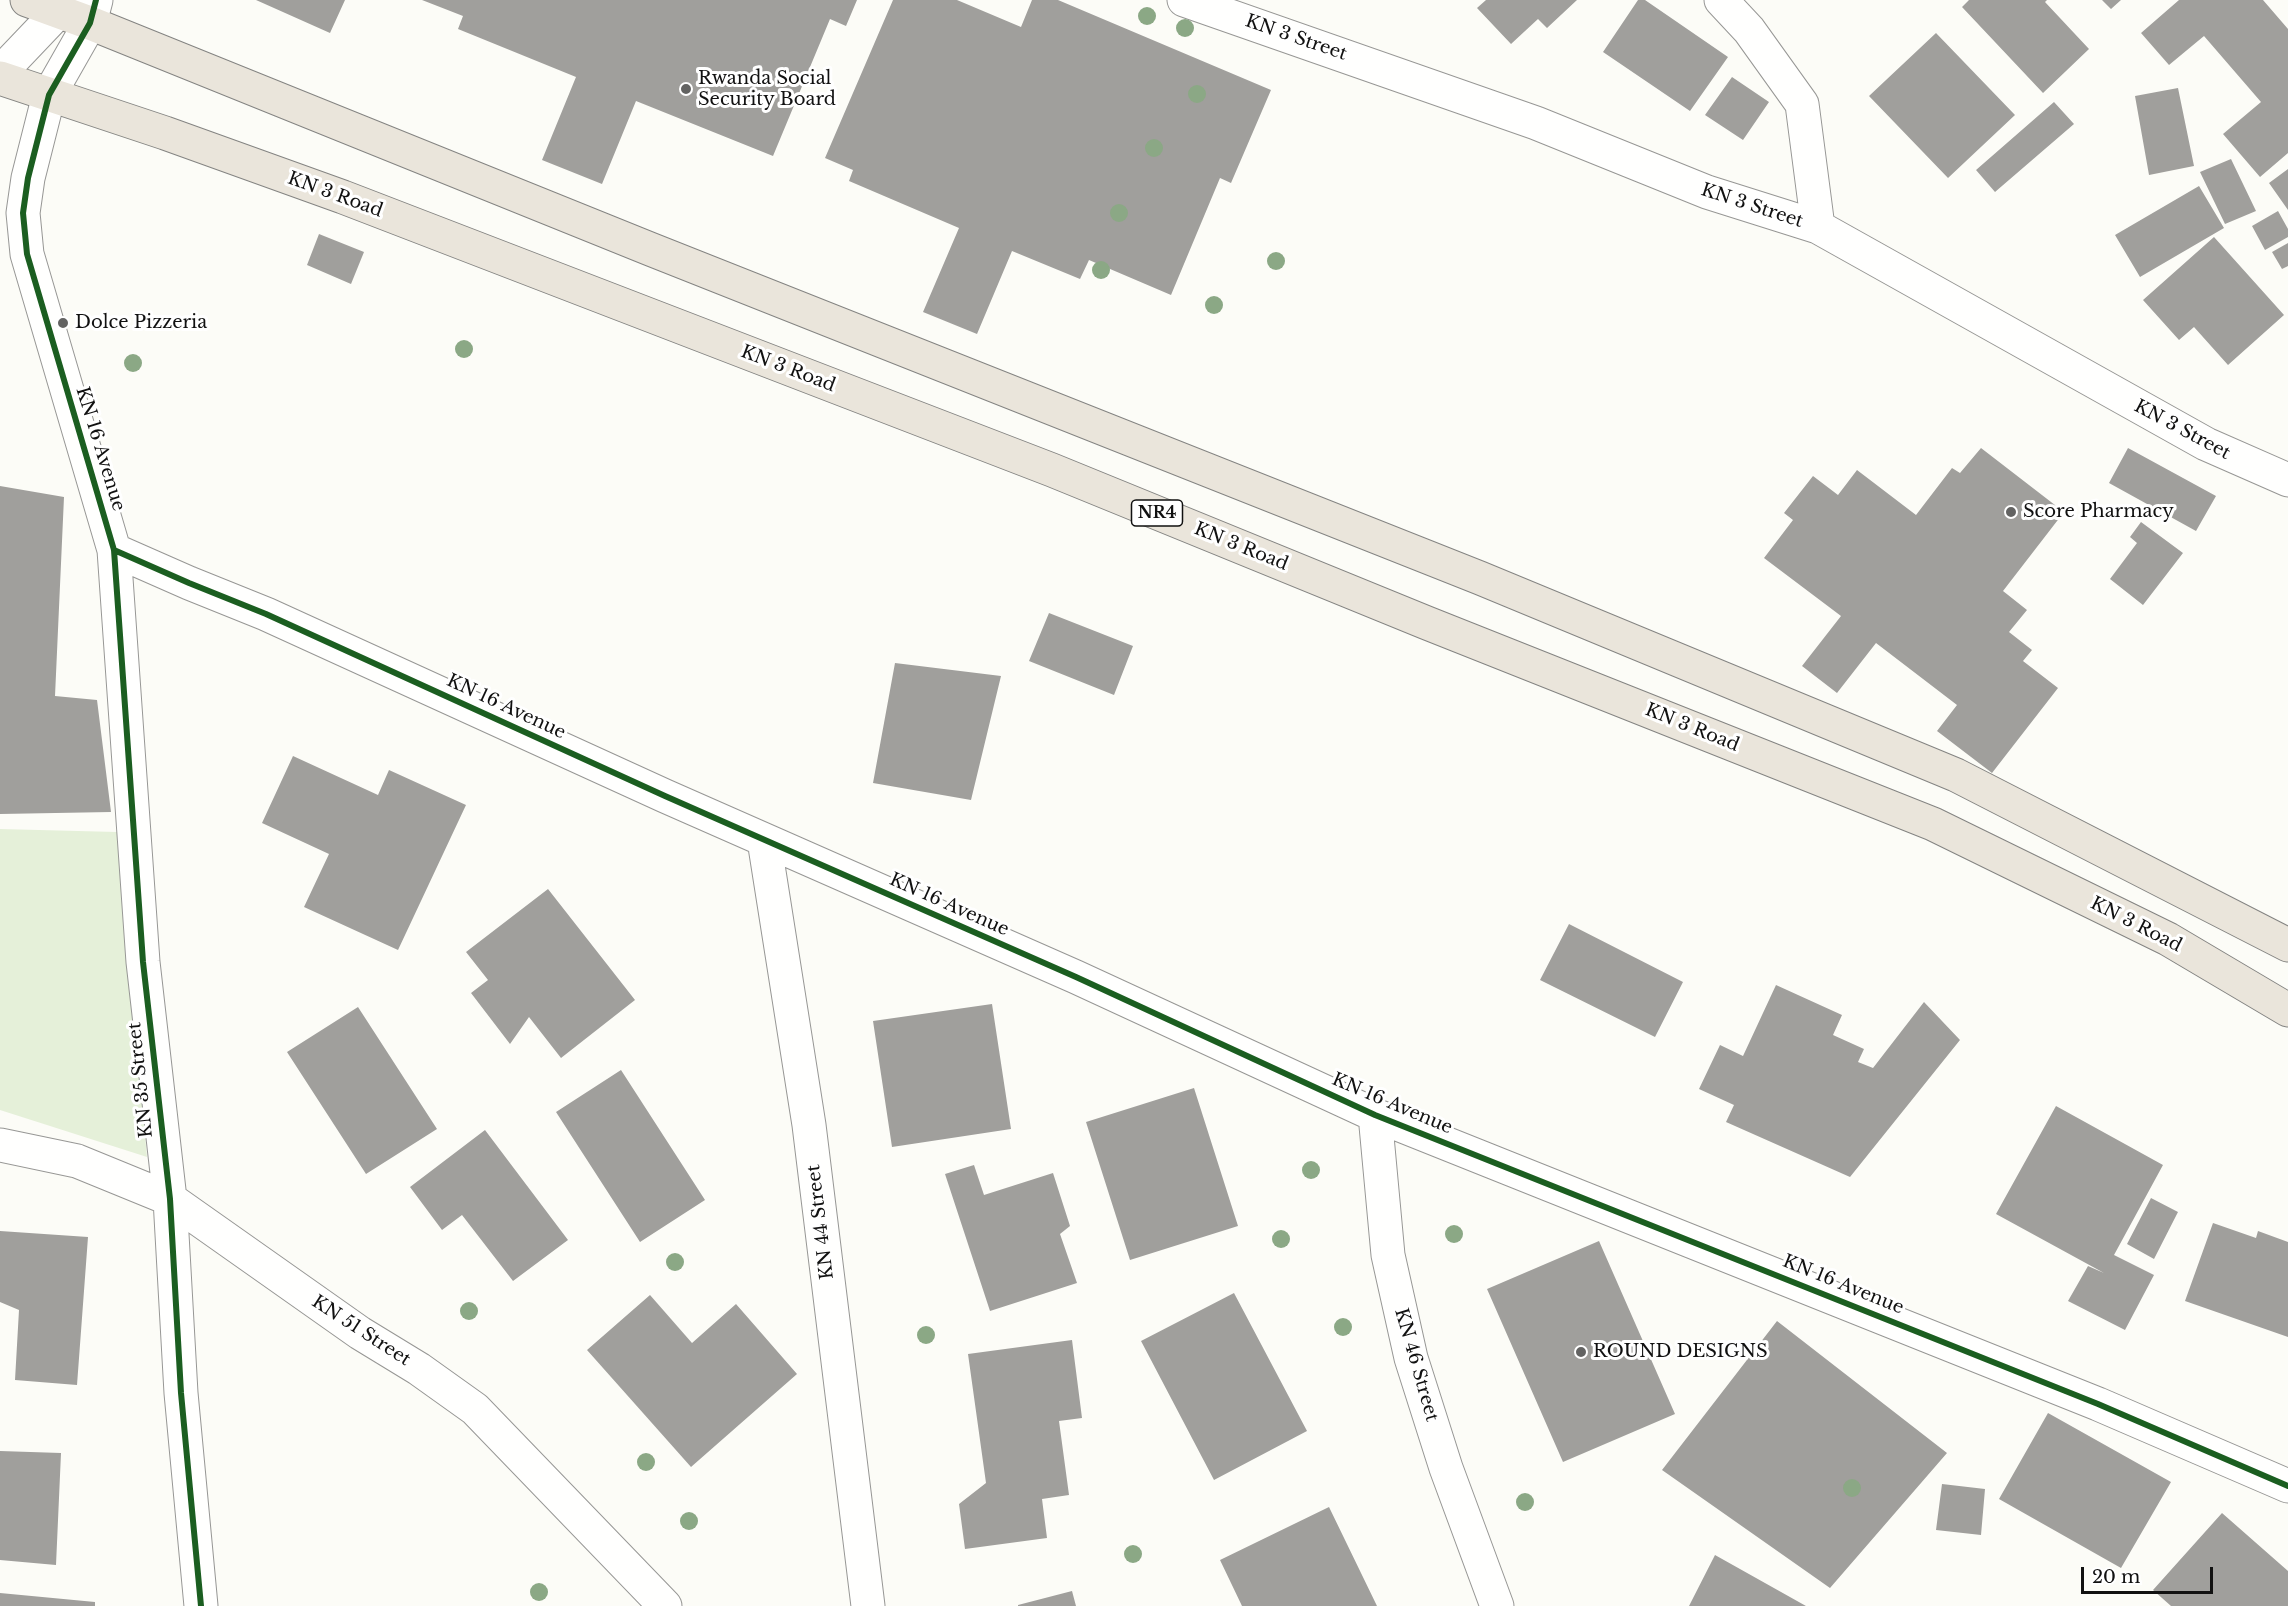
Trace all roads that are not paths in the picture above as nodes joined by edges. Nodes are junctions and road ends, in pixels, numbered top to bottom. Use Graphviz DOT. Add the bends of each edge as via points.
graph roads {
  1 [pos="27,0"];
  2 [pos="1184,0"];
  3 [pos="1721,0"];
  4 [pos="80,9"];
  5 [pos="0,76"];
  6 [pos="49,95"];
  7 [pos="1818,227"];
  8 [pos="2288,480"];
  9 [pos="114,550"];
  10 [pos="764,840"];
  11 [pos="2288,945"];
  12 [pos="2288,1010"];
  13 [pos="1375,1115"];
  14 [pos="0,1145"];
  15 [pos="170,1198"];
  16 [pos="2288,1486"];
  17 [pos="201,1606"];
  18 [pos="665,1606"];
  19 [pos="868,1606"];
  20 [pos="1497,1606"];
  1 -- 4 [label="highway"];
  2 -- 7 [label="street, KN 3 Street" via="1536,123 1707,192"];
  3 -- 7 [label="street" via="1749,30 1802,104"];
  4 -- 5 [label="street"];
  4 -- 6 [label="street, KN 16 Avenue"];
  4 -- 11 [label="highway" via="650,249 1480,578 1956,775"];
  5 -- 6 [label="highway, KN 3 Road / NR4"];
  6 -- 9 [label="street, KN 16 Avenue" via="23,213 27,254"];
  6 -- 12 [label="highway, KN 3 Road / NR4" via="343,197 1052,470 1933,824 2168,939"];
  7 -- 8 [label="street, KN 3 Street" via="2206,444"];
  9 -- 10 [label="street, KN 16 Avenue" via="287,623"];
  9 -- 15 [label="street, KN 35 Street" via="143,962"];
  10 -- 13 [label="street, KN 16 Avenue" via="1065,972"];
  10 -- 19 [label="street, KN 44 Street" via="809,1125"];
  13 -- 16 [label="street, KN 16 Avenue" via="2098,1404"];
  13 -- 20 [label="street, KN 46 Street" via="1388,1255 1411,1358"];
  14 -- 15 [label="street, KN 51 Street" via="77,1161"];
  15 -- 17 [label="street, KN 35 Street" via="181,1393"];
  15 -- 18 [label="street, KN 51 Street" via="475,1409"];
}
